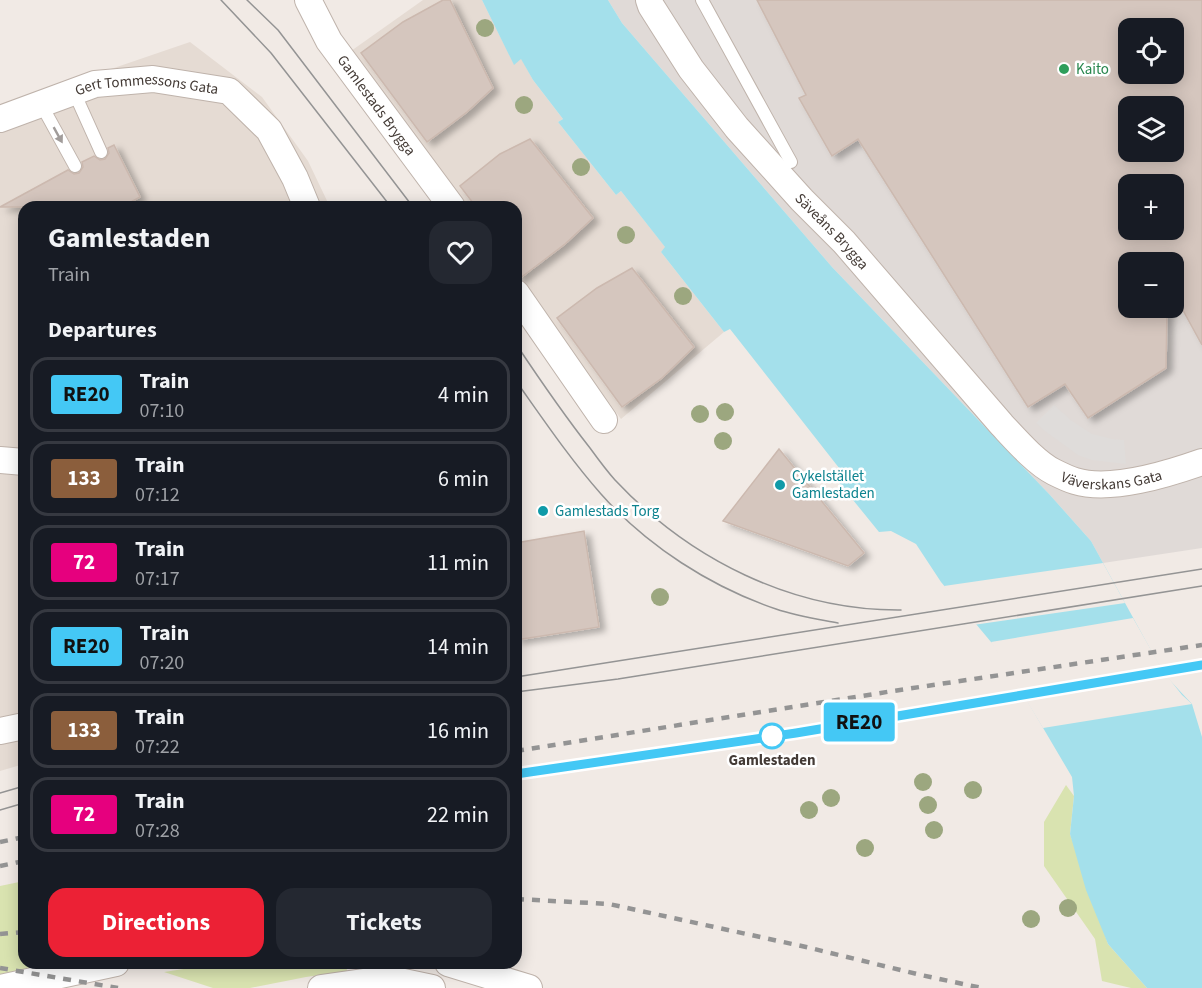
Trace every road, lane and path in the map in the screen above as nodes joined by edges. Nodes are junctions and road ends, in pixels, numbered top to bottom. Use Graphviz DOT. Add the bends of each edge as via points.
graph roads {
  1 [pos="308,0"];
  2 [pos="649,0"];
  3 [pos="702,0"];
  4 [pos="74,92"];
  5 [pos="41,104"];
  6 [pos="0,119"];
  7 [pos="101,152"];
  8 [pos="791,162"];
  9 [pos="75,166"];
  10 [pos="305,201"];
  11 [pos="448,201"];
  12 [pos="522,302"];
  13 [pos="604,420"];
  14 [pos="1028,452"];
  15 [pos="0,460"];
  16 [pos="18,462"];
  17 [pos="1202,462"];
  18 [pos="18,727"];
  19 [pos="0,731"];
  20 [pos="88,969"];
  21 [pos="467,969"];
  22 [pos="0,988"];
  23 [pos="321,988"];
  24 [pos="432,988"];
  25 [pos="529,988"];
  1 -- 11 [label="street, Gamlestads Brygga" via="329,41"];
  2 -- 14 [label="street, Säveåns Brygga" via="691,69 737,128 844,242"];
  3 -- 8 [label="lane"];
  4 -- 5 [label="street, Gert Tommessons Gata"];
  4 -- 7 [label="lane"];
  4 -- 10 [label="street, Gert Tommessons Gata" via="95,84 153,79 228,91 269,130"];
  5 -- 6 [label="street, Gert Tommessons Gata"];
  5 -- 9 [label="lane, one-way"];
  12 -- 13 [label="street"];
  14 -- 17 [label="street, Väverskans Gata" via="1052,471 1075,482 1104,485"];
  15 -- 16 [label="street"];
  18 -- 19 [label="street"];
  20 -- 22 [label="street"];
  21 -- 25 [label="street"];
  23 -- 24 [label="street" via="370,981 399,981"];
}
